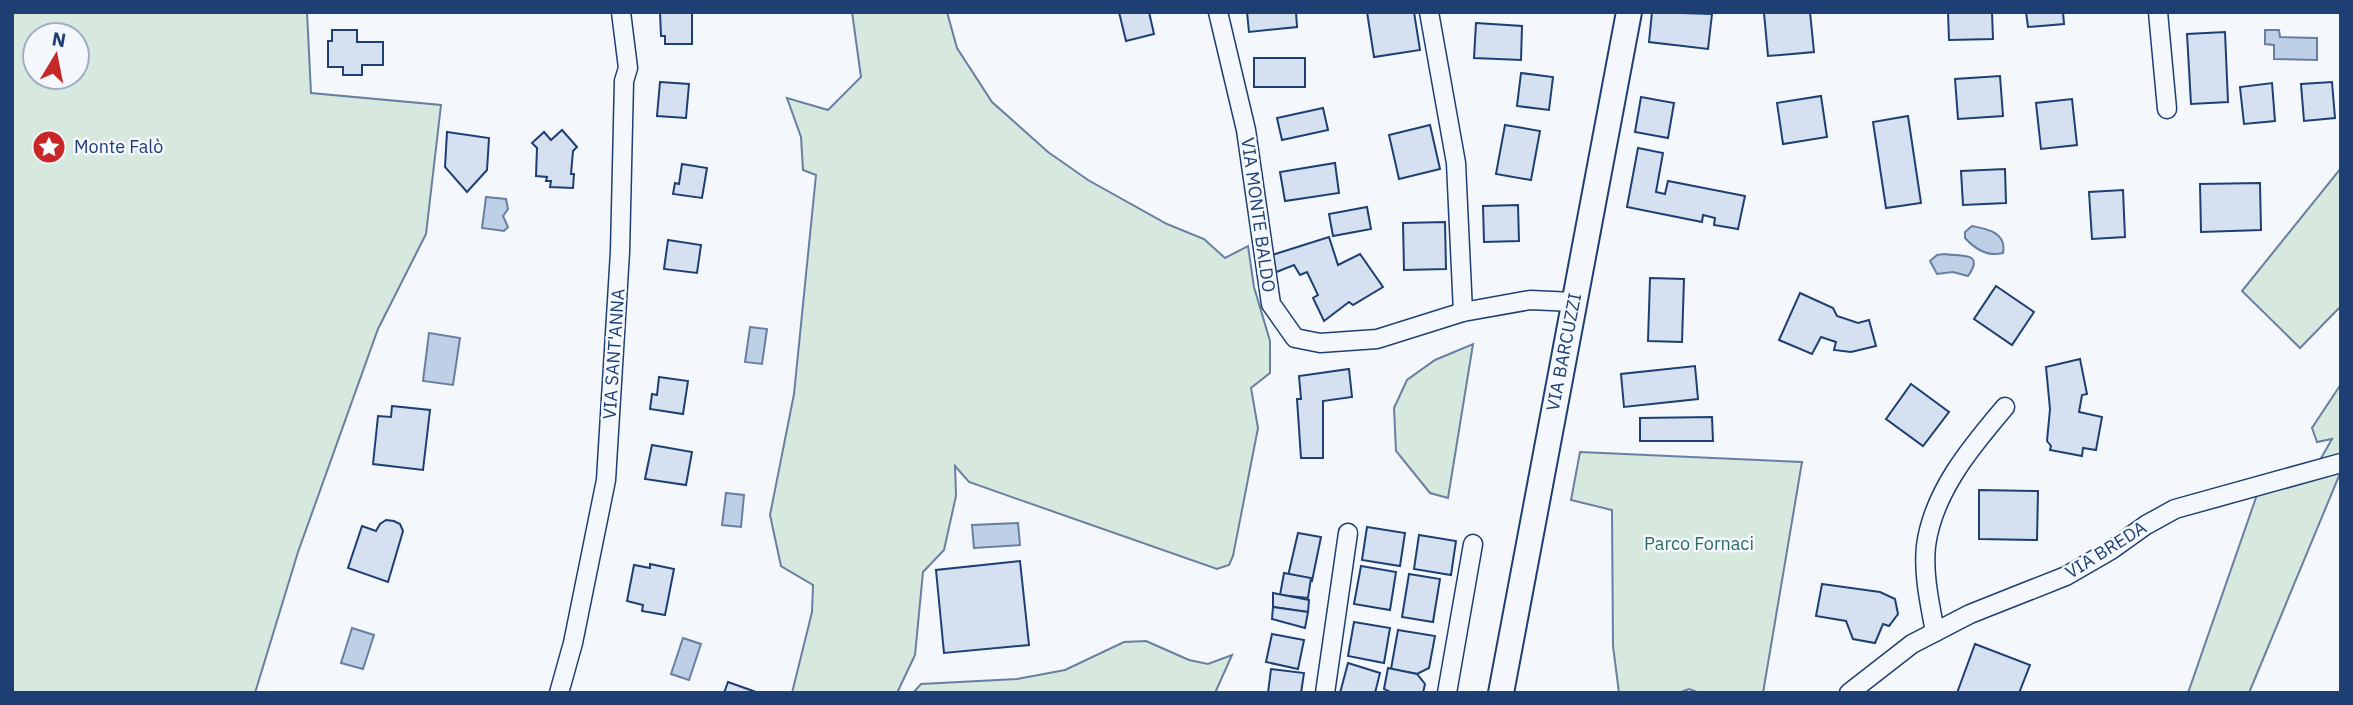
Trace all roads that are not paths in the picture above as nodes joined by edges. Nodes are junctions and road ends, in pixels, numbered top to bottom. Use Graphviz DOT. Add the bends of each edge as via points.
graph roads {
  1 [pos="621,12"];
  2 [pos="1218,12"];
  3 [pos="1429,12"];
  4 [pos="1629,12"];
  5 [pos="2158,12"];
  6 [pos="2167,109"];
  7 [pos="1574,302"];
  8 [pos="1463,312"];
  9 [pos="2005,407"];
  10 [pos="2338,464"];
  11 [pos="1348,533"];
  12 [pos="1473,544"];
  13 [pos="1936,632"];
  14 [pos="559,693"];
  15 [pos="1325,693"];
  16 [pos="1447,693"];
  17 [pos="1501,693"];
  18 [pos="1849,693"];
  1 -- 14 [label="street, VIA SANT'ANNA" via="628,68 606,480"];
  2 -- 8 [label="street, VIA MONTE BALDO" via="1246,130 1271,304 1295,338 1320,343 1377,339"];
  3 -- 8 [label="street" via="1456,163"];
  4 -- 7 [label="street, VIA BARCUZZI"];
  5 -- 6 [label="street"];
  7 -- 8 [label="street, VIA MONTE BALDO" via="1530,300"];
  7 -- 17 [label="street, VIA BARCUZZI"];
  9 -- 13 [label="street" via="1952,477 1931,527 1926,577"];
  10 -- 13 [label="street, VIA BREDA" via="2175,509 2066,576"];
  11 -- 15 [label="street"];
  12 -- 16 [label="street"];
  13 -- 18 [label="street, VIA BREDA" via="1912,644"];
}
